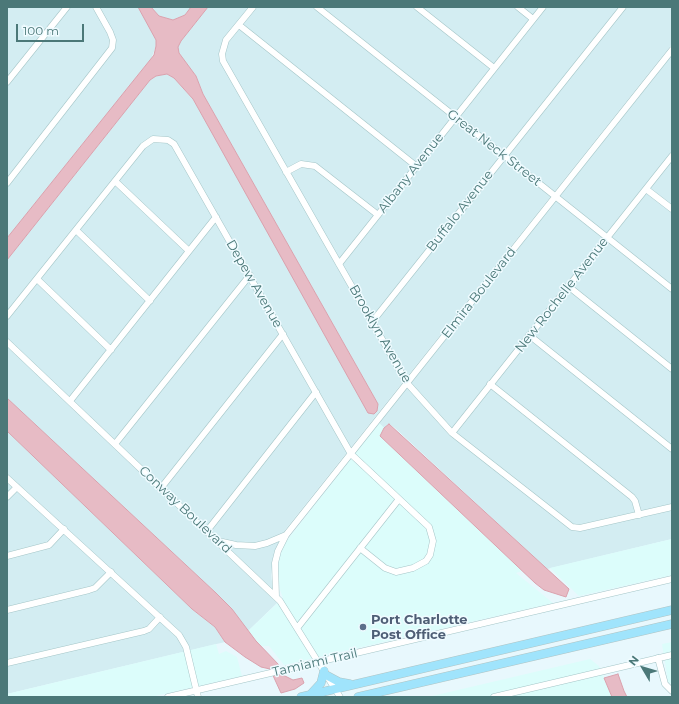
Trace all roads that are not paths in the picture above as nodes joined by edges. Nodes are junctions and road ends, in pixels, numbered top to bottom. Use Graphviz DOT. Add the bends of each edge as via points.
graph roads {
  1 [pos="67,7"];
  2 [pos="96,7"];
  3 [pos="253,7"];
  4 [pos="317,7"];
  5 [pos="417,7"];
  6 [pos="518,7"];
  7 [pos="543,7"];
  8 [pos="623,7"];
  9 [pos="533,19"];
  10 [pos="239,25"];
  11 [pos="672,50"];
  12 [pos="494,68"];
  13 [pos="7,82"];
  14 [pos="455,117"];
  15 [pos="504,156"];
  16 [pos="672,156"];
  17 [pos="416,166"];
  18 [pos="286,172"];
  19 [pos="115,181"];
  20 [pos="7,183"];
  21 [pos="646,189"];
  22 [pos="556,197"];
  23 [pos="672,209"];
  24 [pos="378,215"];
  25 [pos="216,217"];
  26 [pos="76,230"];
  27 [pos="607,238"];
  28 [pos="189,252"];
  29 [pos="339,264"];
  30 [pos="250,275"];
  31 [pos="37,279"];
  32 [pos="568,286"];
  33 [pos="672,289"];
  34 [pos="150,301"];
  35 [pos="7,316"];
  36 [pos="372,322"];
  37 [pos="283,334"];
  38 [pos="529,335"];
  39 [pos="7,342"];
  40 [pos="111,350"];
  41 [pos="672,369"];
  42 [pos="407,383"];
  43 [pos="490,384"];
  44 [pos="316,392"];
  45 [pos="70,401"];
  46 [pos="452,433"];
  47 [pos="116,444"];
  48 [pos="672,449"];
  49 [pos="352,454"];
  50 [pos="7,478"];
  51 [pos="17,487"];
  52 [pos="161,488"];
  53 [pos="7,497"];
  54 [pos="399,499"];
  55 [pos="672,507"];
  56 [pos="639,515"];
  57 [pos="64,529"];
  58 [pos="207,531"];
  59 [pos="286,535"];
  60 [pos="218,541"];
  61 [pos="360,548"];
  62 [pos="7,556"];
  63 [pos="111,572"];
  64 [pos="672,579"];
  65 [pos="276,597"];
  66 [pos="7,610"];
  67 [pos="672,610"];
  68 [pos="160,617"];
  69 [pos="672,624"];
  70 [pos="298,627"];
  71 [pos="672,655"];
  72 [pos="658,658"];
  73 [pos="319,662"];
  74 [pos="7,663"];
  75 [pos="325,673"];
  76 [pos="353,685"];
  77 [pos="335,689"];
  78 [pos="196,690"];
  79 [pos="672,691"];
  80 [pos="305,696"];
  81 [pos="168,697"];
  82 [pos="198,697"];
  83 [pos="340,697"];
  84 [pos="361,697"];
  85 [pos="494,697"];
  1 -- 13 [label="street"];
  2 -- 20 [label="street" via="113,40 109,55"];
  3 -- 10 [label="street, Brooklyn Avenue"];
  4 -- 14 [label="street, Great Neck Street"];
  5 -- 12 [label="street"];
  6 -- 9 [label="street"];
  7 -- 9 [label="street, Albany Avenue"];
  8 -- 15 [label="street, Buffalo Avenue"];
  9 -- 12 [label="street, Albany Avenue"];
  10 -- 17 [label="street"];
  10 -- 18 [label="street, Brooklyn Avenue" via="223,47 223,61"];
  11 -- 22 [label="street, Elmira Boulevard"];
  12 -- 14 [label="street, Albany Avenue"];
  14 -- 15 [label="street, Great Neck Street"];
  14 -- 17 [label="street, Albany Avenue"];
  15 -- 22 [label="street, Great Neck Street"];
  15 -- 36 [label="street, Buffalo Avenue"];
  16 -- 21 [label="street, New Rochelle Avenue"];
  17 -- 24 [label="street, Albany Avenue"];
  18 -- 24 [label="street" via="301,164 315,166"];
  18 -- 29 [label="street, Brooklyn Avenue"];
  19 -- 25 [label="street, Depew Avenue" via="147,142 153,139 168,140 174,144"];
  19 -- 26 [label="street, Depew Avenue"];
  19 -- 28 [label="street"];
  21 -- 23 [label="street"];
  21 -- 27 [label="street, New Rochelle Avenue"];
  22 -- 27 [label="street, Great Neck Street"];
  22 -- 42 [label="street, Elmira Boulevard"];
  24 -- 29 [label="street, Albany Avenue"];
  25 -- 28 [label="street"];
  25 -- 30 [label="street, Depew Avenue"];
  26 -- 31 [label="street, Depew Avenue"];
  26 -- 34 [label="street"];
  27 -- 32 [label="street, New Rochelle Avenue"];
  27 -- 33 [label="street, Great Neck Street"];
  28 -- 34 [label="street"];
  29 -- 36 [label="street, Brooklyn Avenue"];
  30 -- 37 [label="street, Depew Avenue"];
  30 -- 47 [label="street"];
  31 -- 35 [label="street, Depew Avenue"];
  31 -- 40 [label="street"];
  32 -- 38 [label="street, New Rochelle Avenue"];
  32 -- 41 [label="street"];
  34 -- 40 [label="street"];
  36 -- 42 [label="street, Brooklyn Avenue"];
  37 -- 44 [label="street, Depew Avenue"];
  37 -- 52 [label="street"];
  38 -- 43 [label="street, New Rochelle Avenue"];
  38 -- 48 [label="street"];
  39 -- 45 [label="street, Conway Boulevard"];
  40 -- 45 [label="street"];
  42 -- 46 [label="street, Brooklyn Avenue"];
  42 -- 49 [label="street, Elmira Boulevard"];
  43 -- 46 [label="street, New Rochelle Avenue"];
  43 -- 56 [label="street" via="632,497"];
  44 -- 49 [label="street, Depew Avenue"];
  44 -- 58 [label="street"];
  45 -- 47 [label="street, Conway Boulevard"];
  46 -- 56 [label="street, Brooklyn Avenue" via="572,528"];
  47 -- 52 [label="street, Conway Boulevard"];
  49 -- 54 [label="street, Depew Avenue"];
  49 -- 59 [label="street, Elmira Boulevard"];
  50 -- 51 [label="street"];
  51 -- 53 [label="street"];
  51 -- 57 [label="street"];
  52 -- 58 [label="street, Conway Boulevard"];
  54 -- 61 [label="street"];
  54 -- 61 [label="street, Depew Avenue" via="429,527 433,548 426,561 413,568 390,571"];
  55 -- 56 [label="street, Brooklyn Avenue"];
  57 -- 62 [label="street" via="49,545"];
  57 -- 63 [label="street"];
  58 -- 60 [label="street, Conway Boulevard"];
  59 -- 60 [label="street, Elmira Boulevard" via="255,546"];
  59 -- 65 [label="street, Elmira Boulevard" via="275,563"];
  60 -- 65 [label="street, Conway Boulevard"];
  61 -- 70 [label="street"];
  63 -- 66 [label="street" via="96,588"];
  63 -- 68 [label="street"];
  64 -- 73 [label="street, Tamiami Trail"];
  65 -- 70 [label="street, Conway Boulevard"];
  67 -- 76 [label="main road"];
  68 -- 74 [label="street" via="144,631"];
  68 -- 78 [label="street" via="183,640"];
  69 -- 84 [label="main road"];
  70 -- 73 [label="street, Conway Boulevard"];
  71 -- 72 [label="street"];
  72 -- 79 [label="street" via="665,684"];
  72 -- 85 [label="street"];
  73 -- 75 [label="street, Conway Boulevard"];
  73 -- 78 [label="street, Tamiami Trail"];
  75 -- 76 [label="main road" via="339,682"];
  75 -- 77 [label="street, Conway Boulevard"];
  75 -- 80 [label="main road" via="321,683"];
  76 -- 77 [label="main road"];
  77 -- 80 [label="main road"];
  77 -- 83 [label="street, Conway Boulevard"];
  78 -- 81 [label="street, Tamiami Trail"];
  78 -- 82 [label="street"];
}
